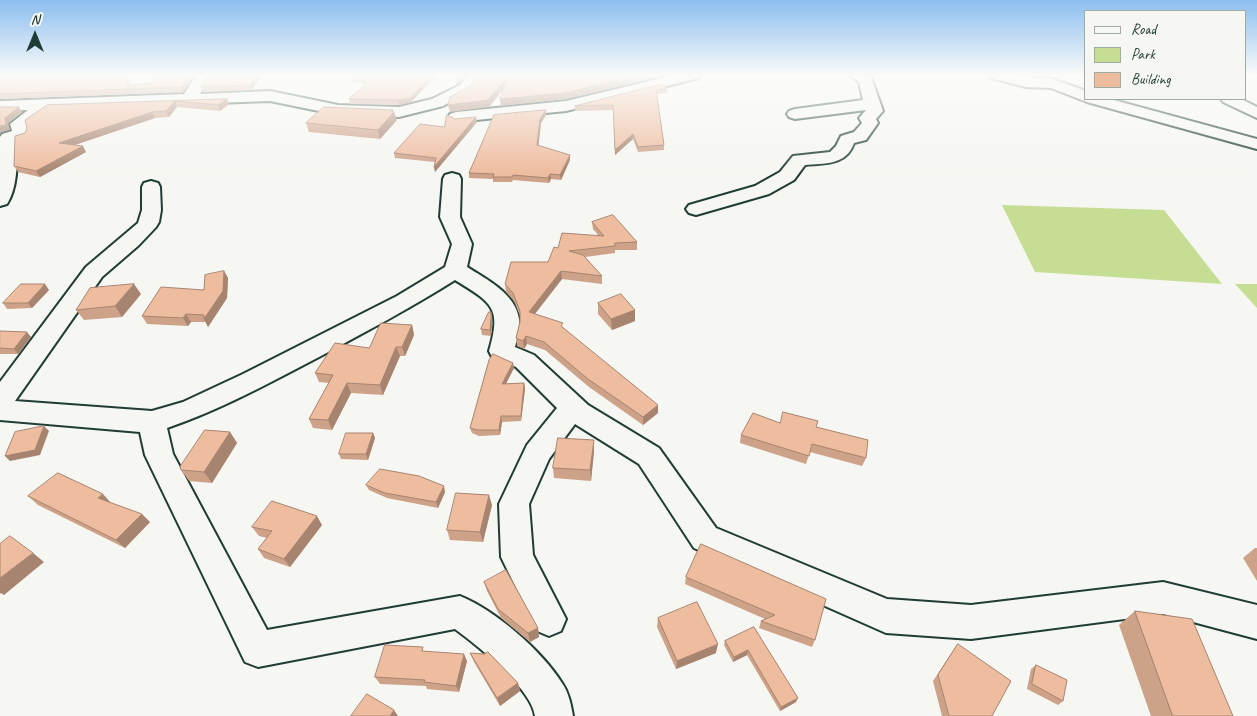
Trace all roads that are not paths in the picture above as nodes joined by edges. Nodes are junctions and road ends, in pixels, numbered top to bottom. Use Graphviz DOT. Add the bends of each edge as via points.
graph roads {
  1 [pos="41,108"];
  2 [pos="330,108"];
  3 [pos="414,108"];
  4 [pos="542,108"];
  5 [pos="838,108"];
  6 [pos="874,108"];
  7 [pos="1127,108"];
  8 [pos="795,114"];
  9 [pos="456,117"];
  10 [pos="1257,144"];
  11 [pos="452,179"];
  12 [pos="150,187"];
  13 [pos="0,200"];
  14 [pos="696,209"];
  15 [pos="455,270"];
  16 [pos="0,402"];
  17 [pos="573,407"];
  18 [pos="0,410"];
  19 [pos="152,422"];
  20 [pos="549,619"];
  21 [pos="1257,622"];
  22 [pos="554,716"];
  1 -- 13 [label="street" via="18,124 21,134 8,138 8,163"];
  2 -- 3 [label="street" via="399,112"];
  4 -- 9 [label="street"];
  5 -- 8 [label="street"];
  6 -- 14 [label="street" via="867,118 870,123 860,136 847,140 835,157 799,160 787,176 762,190"];
  7 -- 10 [label="street"];
  11 -- 15 [label="street" via="450,217 462,244"];
  12 -- 16 [label="street" via="148,222 94,272"];
  15 -- 17 [label="street" via="487,290 507,314 508,324 501,351 525,361"];
  15 -- 19 [label="street" via="405,301 252,381 192,409"];
  17 -- 20 [label="street" via="537,453 514,504 517,557"];
  17 -- 21 [label="street" via="649,456 705,538 886,616 971,622 1163,598"];
  18 -- 19 [label="street"];
  19 -- 22 [label="street" via="159,455 258,649 460,612 487,631 523,666 551,699"];
}
